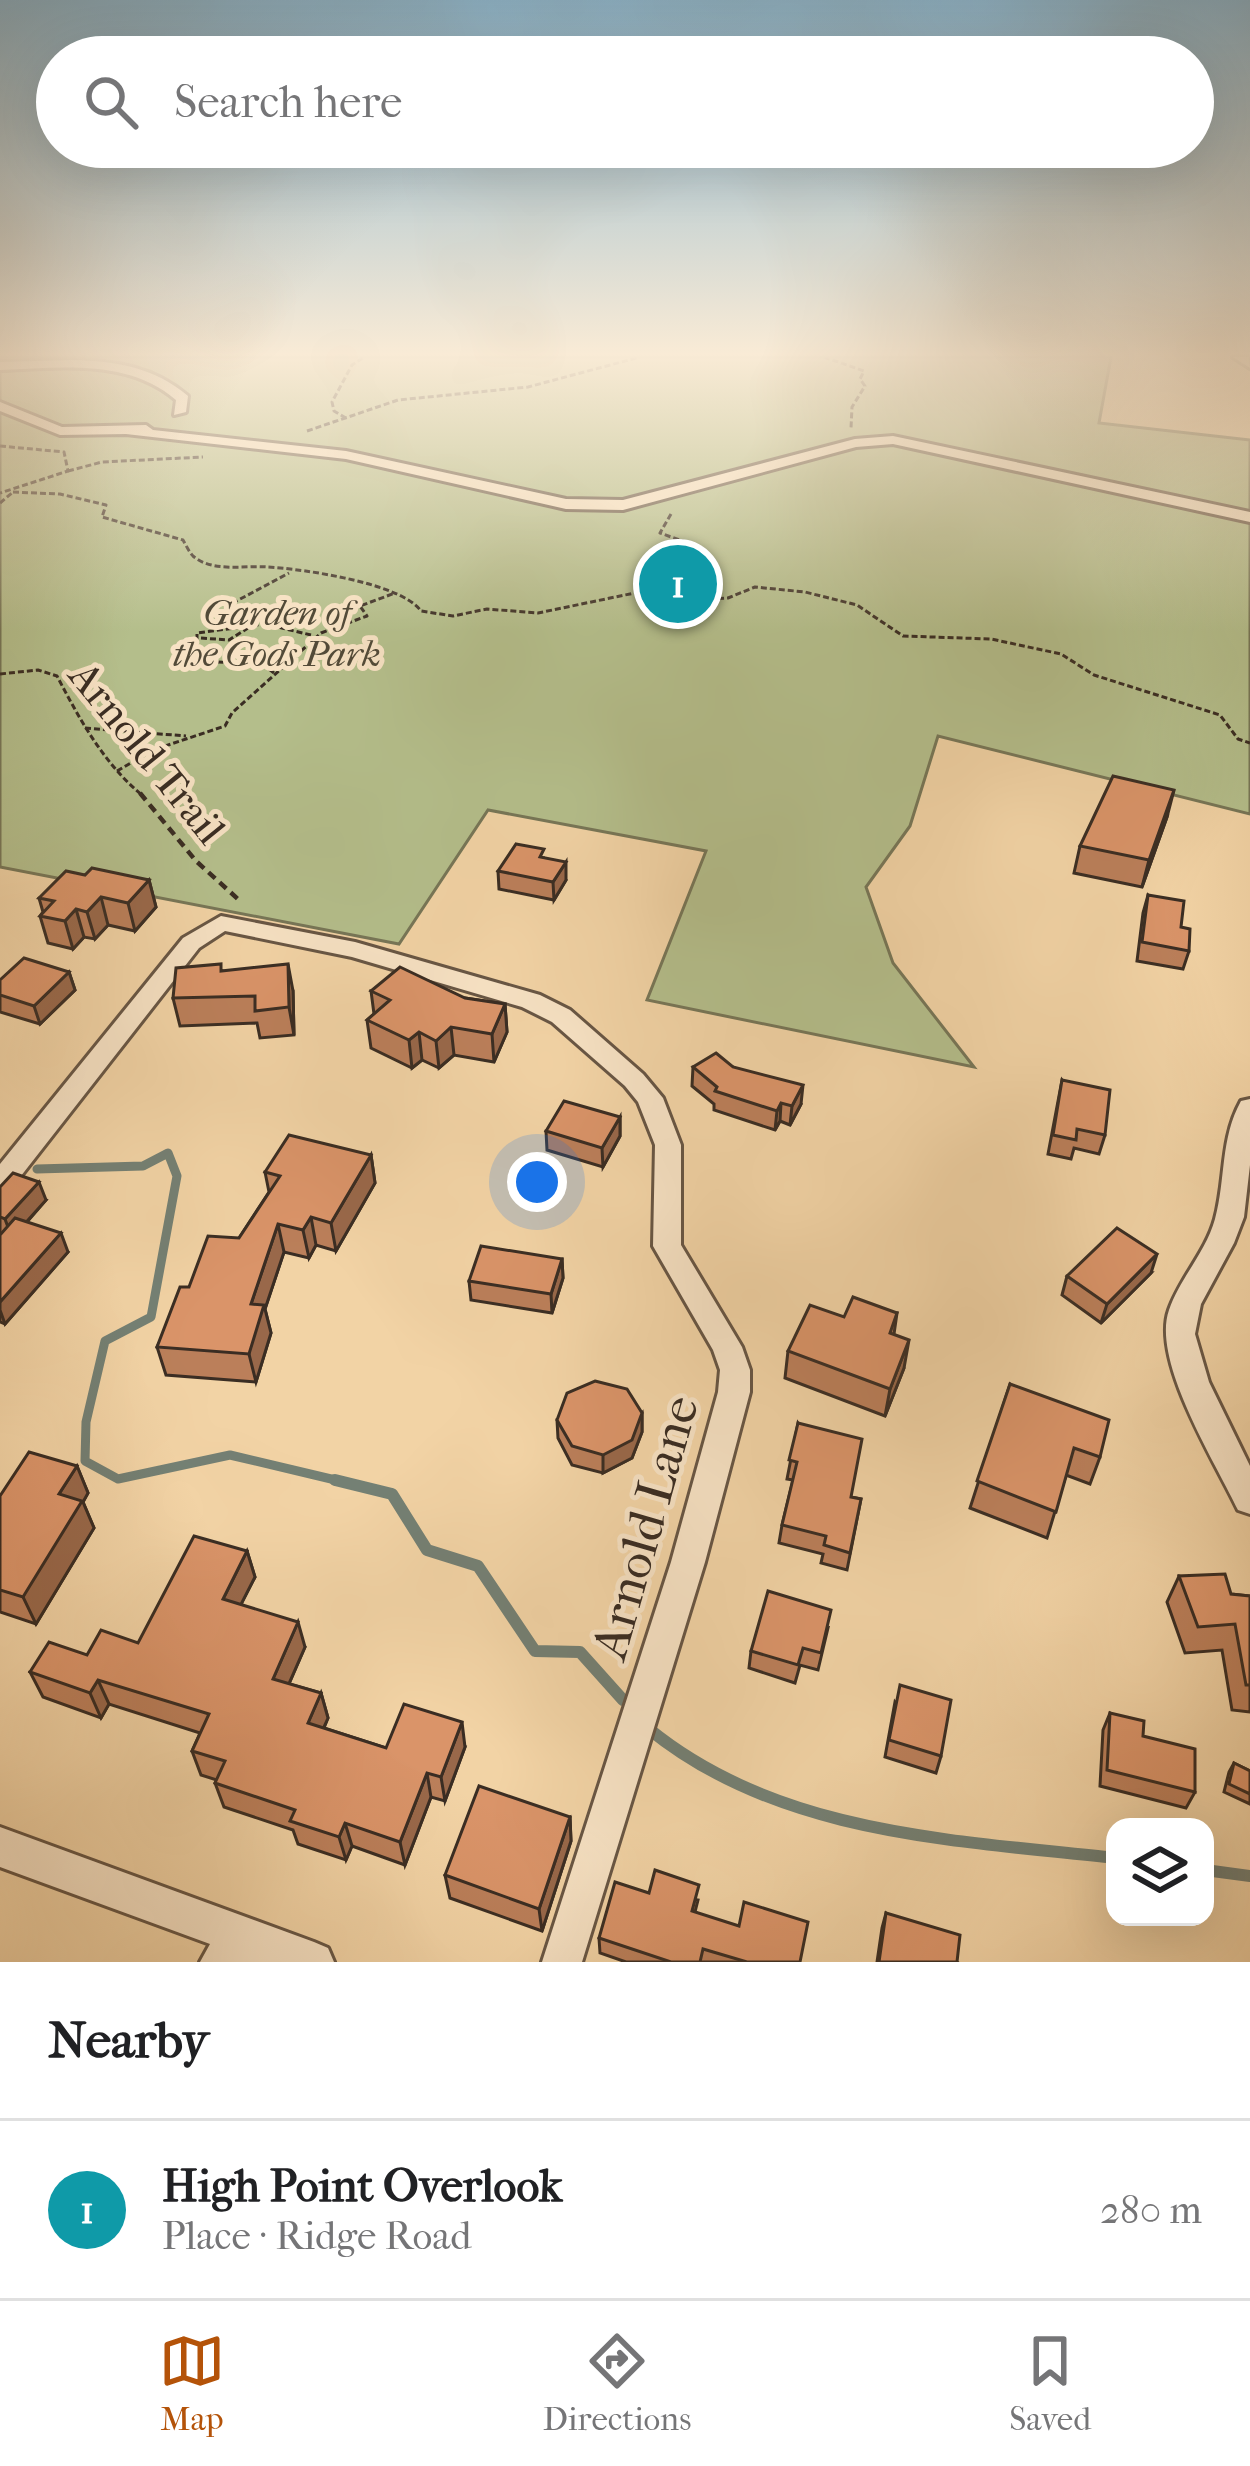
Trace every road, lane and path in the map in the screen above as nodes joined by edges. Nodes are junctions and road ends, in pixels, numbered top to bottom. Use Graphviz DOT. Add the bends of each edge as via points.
graph roads {
  1 [pos="27,449"];
  2 [pos="233,449"];
  3 [pos="281,449"];
  4 [pos="833,449"];
  5 [pos="933,449"];
  6 [pos="68,471"];
  7 [pos="13,492"];
  8 [pos="0,493"];
  9 [pos="0,503"];
  10 [pos="671,514"];
  11 [pos="1250,517"];
  12 [pos="289,573"];
  13 [pos="678,584"];
  14 [pos="395,593"];
  15 [pos="225,628"];
  16 [pos="248,628"];
  17 [pos="316,635"];
  18 [pos="199,638"];
  19 [pos="286,662"];
  20 [pos="261,663"];
  21 [pos="0,674"];
  22 [pos="274,674"];
  23 [pos="85,728"];
  24 [pos="191,735"];
  25 [pos="1250,742"];
  26 [pos="117,771"];
  27 [pos="230,912"];
  28 [pos="1250,1108"];
  29 [pos="0,1183"];
  30 [pos="1250,1499"];
  31 [pos="0,1847"];
  32 [pos="233,1951"];
  33 [pos="314,1962"];
  34 [pos="562,1962"];
  1 -- 6 [label="path" via="64,452"];
  2 -- 6 [label="path" via="154,463 112,456"];
  3 -- 4 [label="street" via="398,463 604,507"];
  5 -- 11 [label="street"];
  6 -- 7 [label="path"];
  7 -- 8 [label="path"];
  7 -- 9 [label="path"];
  7 -- 12 [label="path" via="106,505 103,517 183,540 202,561"];
  10 -- 13 [label="path" via="660,533 702,548 680,554 688,572"];
  12 -- 14 [label="path"];
  12 -- 15 [label="path" via="230,604"];
  13 -- 14 [label="path" via="538,613 435,614"];
  13 -- 25 [label="path" via="694,600 755,587 805,592 857,605 903,636 991,639 1061,654 1094,675 1220,715"];
  14 -- 17 [label="path" via="359,606 367,616"];
  15 -- 16 [label="path"];
  15 -- 18 [label="path"];
  16 -- 17 [label="path"];
  16 -- 18 [label="path" via="229,640"];
  17 -- 19 [label="path"];
  18 -- 20 [label="path" via="195,651 218,662"];
  19 -- 20 [label="path"];
  19 -- 22 [label="path"];
  20 -- 22 [label="path"];
  21 -- 23 [label="path, Arnold Trail" via="53,674"];
  22 -- 24 [label="path" via="225,726"];
  23 -- 24 [label="path"];
  23 -- 26 [label="path, Arnold Trail"];
  24 -- 26 [label="path"];
  26 -- 27 [label="path, Arnold Trail"];
  27 -- 29 [label="street" via="191,943"];
  27 -- 34 [label="street, Arnold Lane" via="561,1016 650,1098 668,1145 667,1246 727,1347 734,1392"];
  28 -- 30 [label="street" via="1238,1132 1230,1215 1179,1322 1185,1359"];
  31 -- 32 [label="street"];
  32 -- 33 [label="street"];
}
